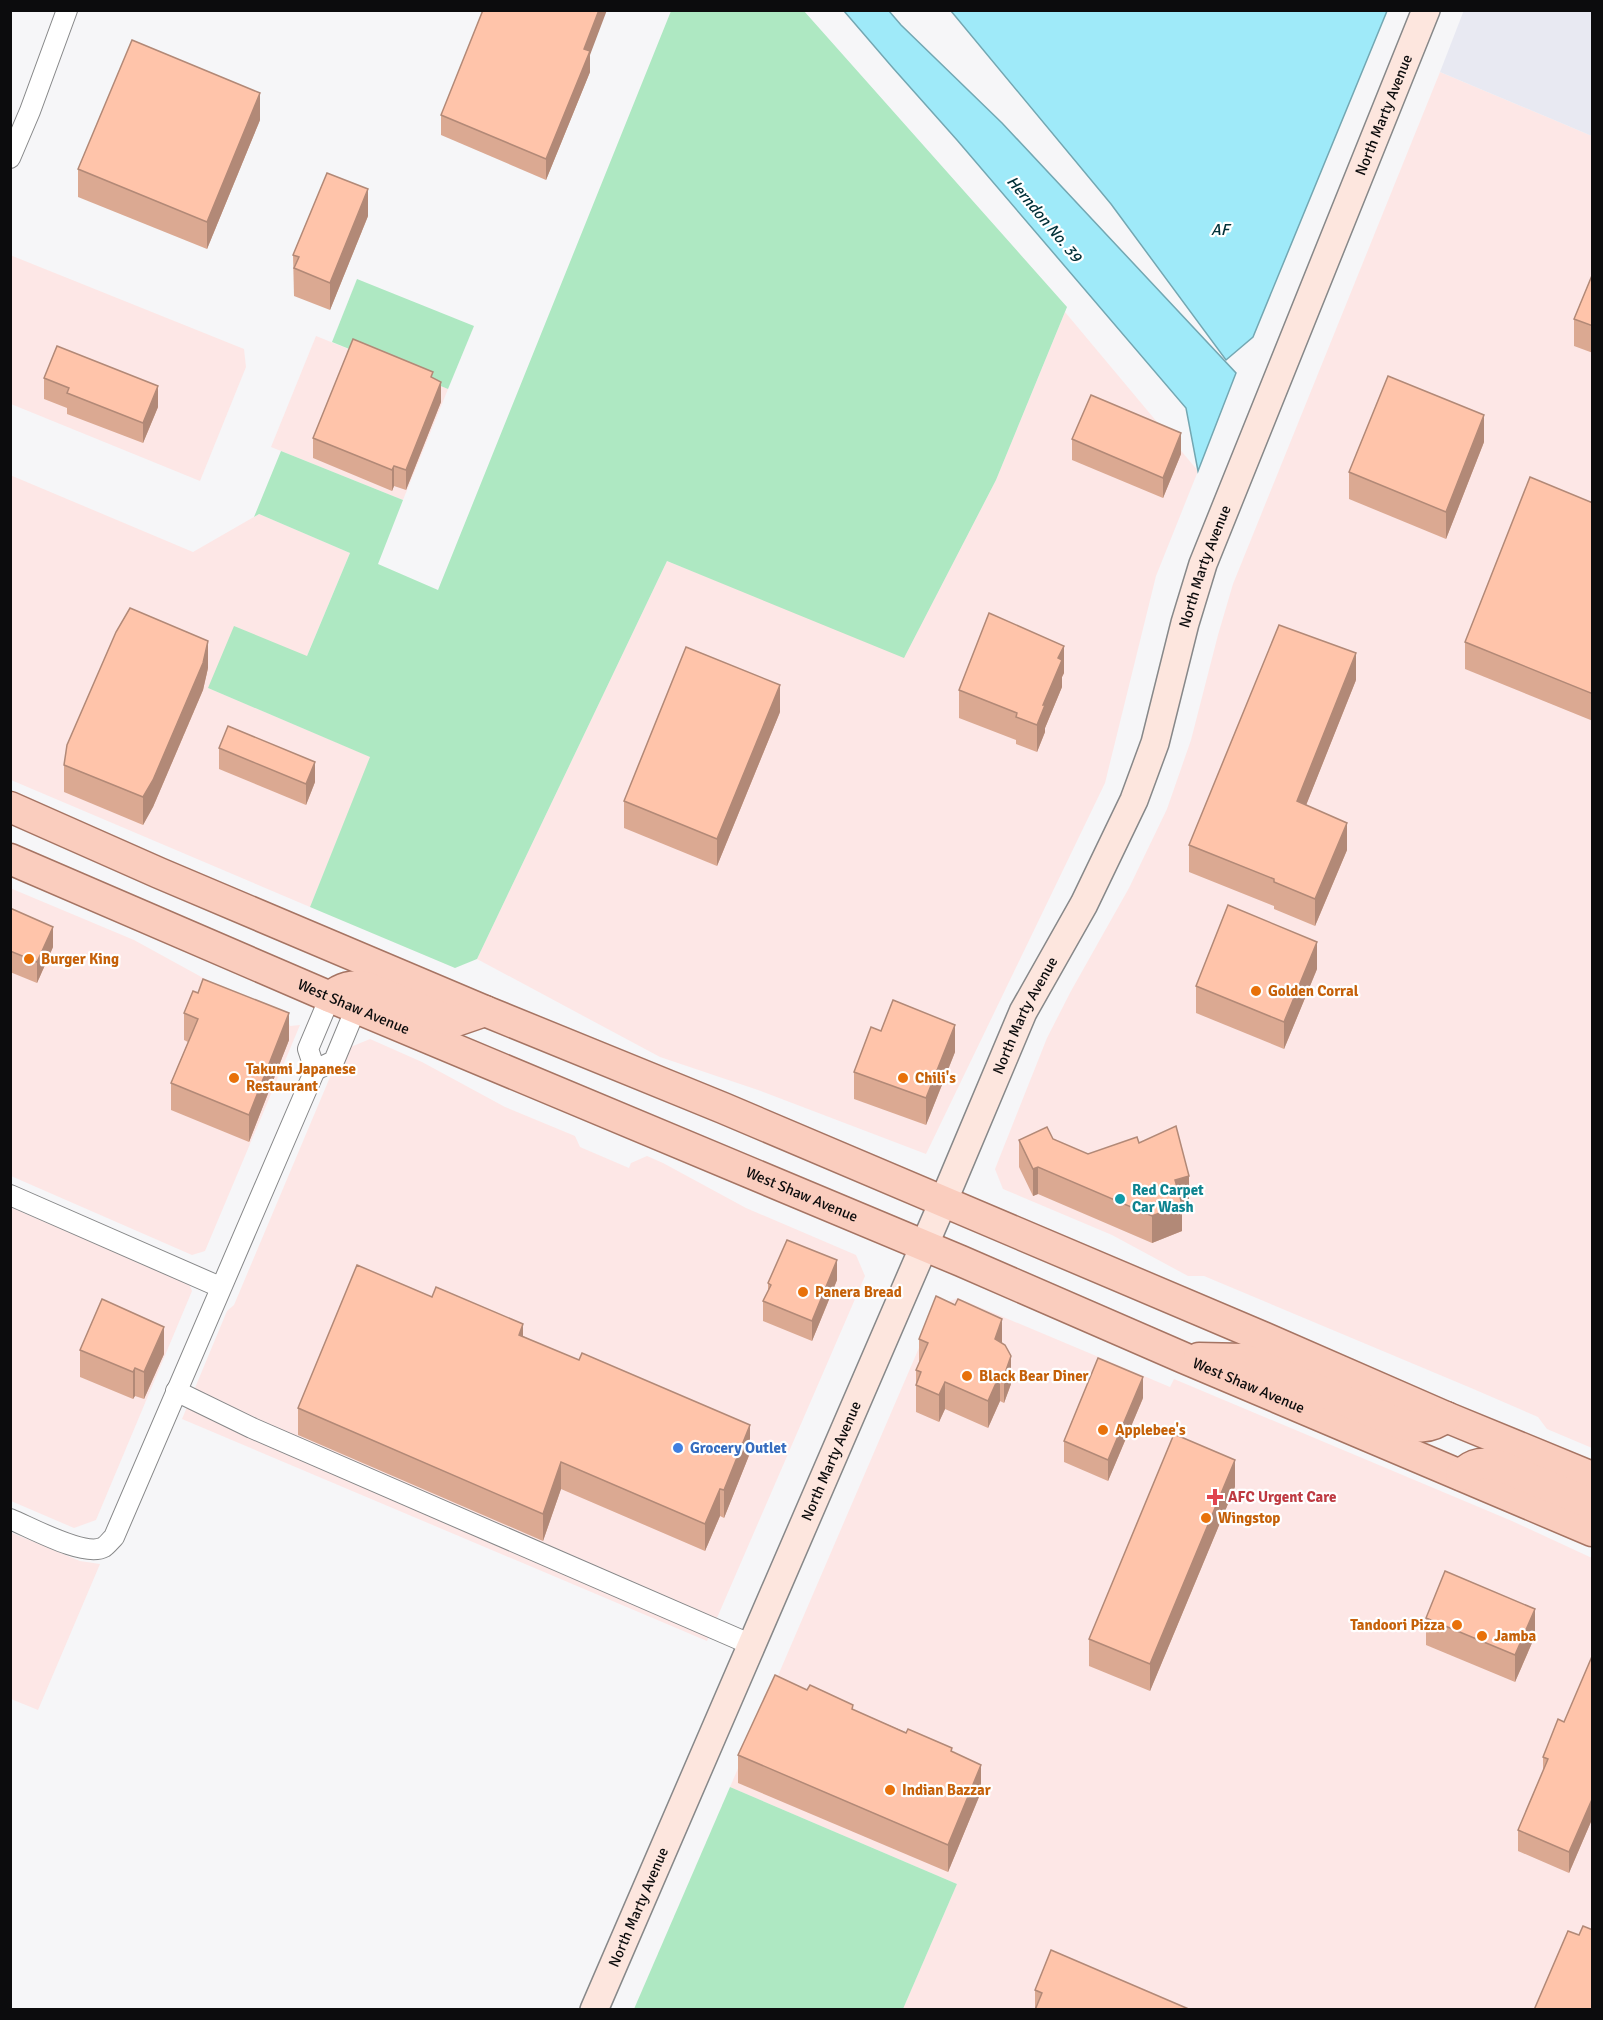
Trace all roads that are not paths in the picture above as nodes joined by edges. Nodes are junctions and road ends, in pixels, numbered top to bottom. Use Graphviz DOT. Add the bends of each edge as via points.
graph roads {
  1 [pos="67,10"];
  2 [pos="1426,10"];
  3 [pos="10,158"];
  4 [pos="10,807"];
  5 [pos="10,860"];
  6 [pos="343,1002"];
  7 [pos="485,1011"];
  8 [pos="315,1070"];
  9 [pos="10,1195"];
  10 [pos="943,1202"];
  11 [pos="924,1245"];
  12 [pos="220,1287"];
  13 [pos="1184,1358"];
  14 [pos="176,1391"];
  15 [pos="1446,1417"];
  16 [pos="1461,1475"];
  17 [pos="1593,1477"];
  18 [pos="1593,1504"];
  19 [pos="10,1519"];
  20 [pos="1593,1531"];
  21 [pos="752,1645"];
  22 [pos="594,2010"];
  1 -- 3 [label="street"];
  2 -- 10 [label="street, North Marty Avenue" via="1203,564 1155,743 1134,800 1084,904 1023,1012"];
  4 -- 7 [label="main road"];
  5 -- 6 [label="main road, West Shaw Avenue"];
  6 -- 7 [label="main road" via="342,989 353,985 453,1022"];
  6 -- 8 [label="street" via="334,1061"];
  6 -- 8 [label="street" via="308,1049"];
  6 -- 11 [label="main road, West Shaw Avenue"];
  7 -- 10 [label="main road"];
  8 -- 12 [label="street"];
  9 -- 12 [label="street"];
  10 -- 11 [label="street, North Marty Avenue"];
  10 -- 15 [label="main road"];
  11 -- 13 [label="main road, West Shaw Avenue"];
  11 -- 21 [label="street, North Marty Avenue"];
  12 -- 14 [label="street"];
  13 -- 15 [label="main road" via="1244,1359 1411,1427 1437,1424"];
  13 -- 16 [label="main road, West Shaw Avenue"];
  14 -- 19 [label="street" via="114,1537 103,1547 89,1550 75,1546"];
  14 -- 21 [label="street" via="252,1428"];
  15 -- 17 [label="main road"];
  16 -- 18 [label="main road" via="1468,1467 1488,1463"];
  16 -- 20 [label="main road, West Shaw Avenue"];
  21 -- 22 [label="street, North Marty Avenue"];
}
